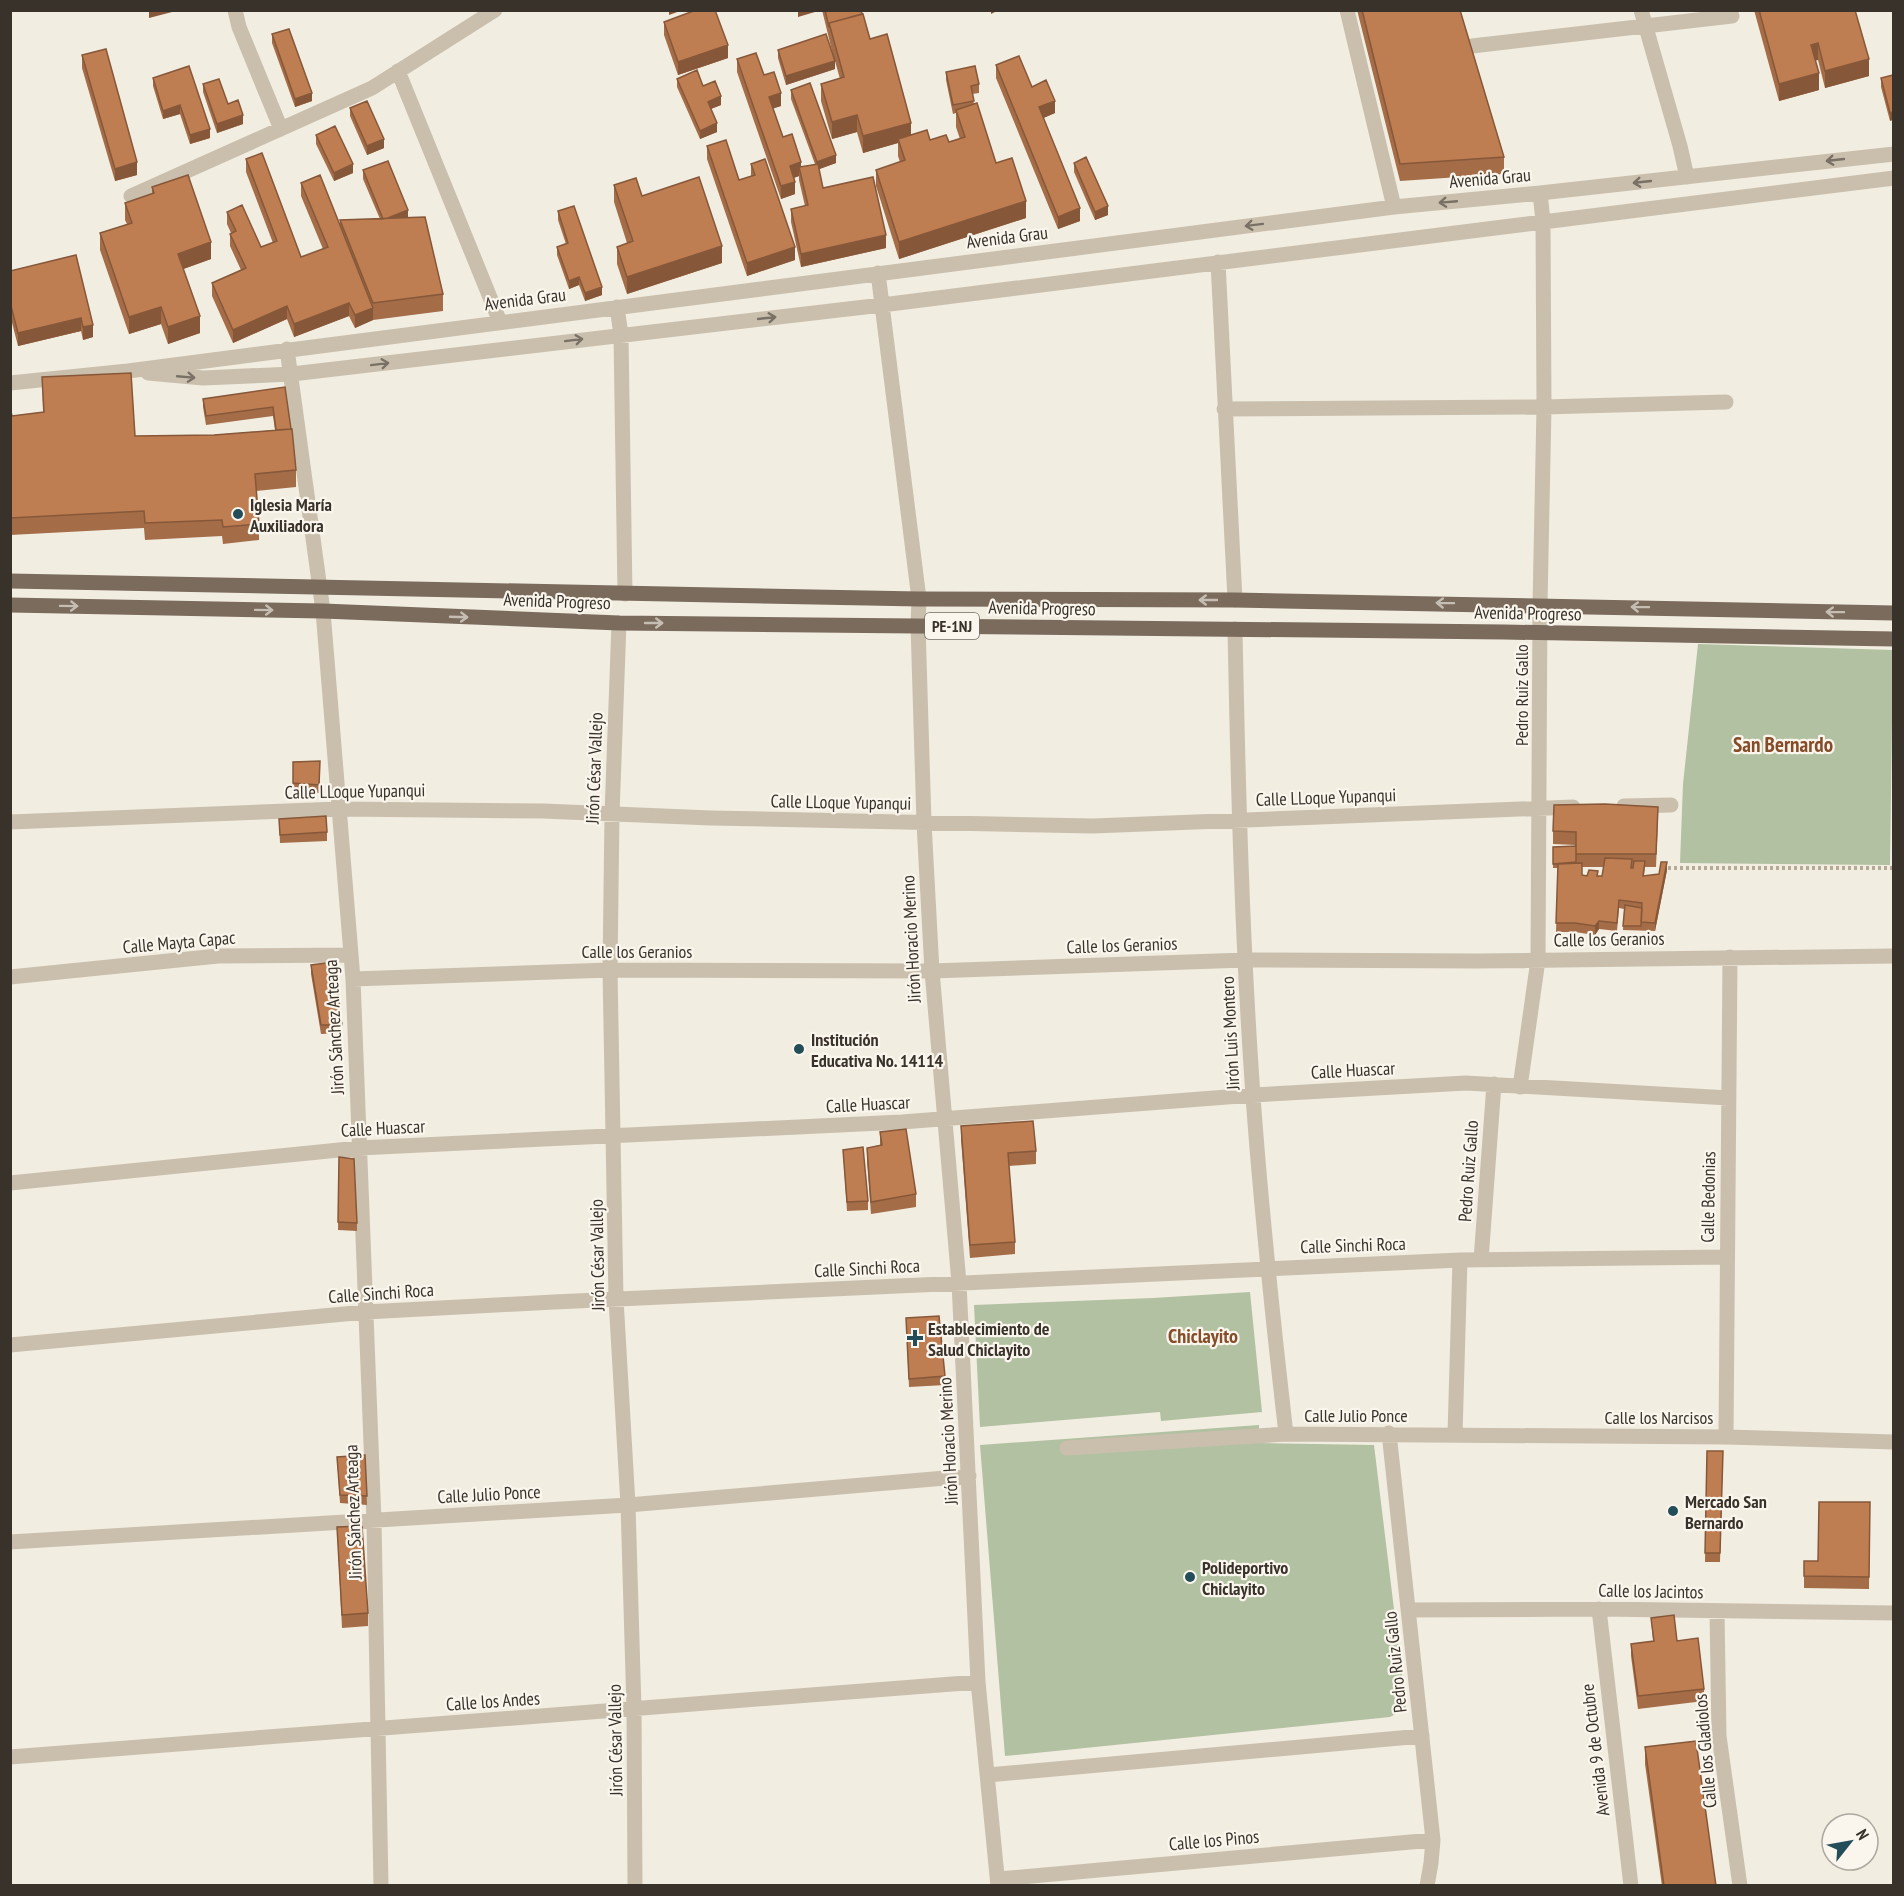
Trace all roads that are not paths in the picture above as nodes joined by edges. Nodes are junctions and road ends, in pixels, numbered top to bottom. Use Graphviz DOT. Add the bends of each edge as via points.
graph roads {
  1 [pos="234,10"];
  2 [pos="495,10"];
  3 [pos="1347,10"];
  4 [pos="1732,16"];
  5 [pos="1643,18"];
  6 [pos="1472,46"];
  7 [pos="398,71"];
  8 [pos="281,129"];
  9 [pos="1893,154"];
  10 [pos="1687,177"];
  11 [pos="1893,178"];
  12 [pos="1540,193"];
  13 [pos="131,196"];
  14 [pos="1394,207"];
  15 [pos="1543,221"];
  16 [pos="1218,262"];
  17 [pos="878,273"];
  18 [pos="882,305"];
  19 [pos="617,307"];
  20 [pos="500,322"];
  21 [pos="621,335"];
  22 [pos="287,349"];
  23 [pos="128,371"];
  24 [pos="292,374"];
  25 [pos="10,384"];
  26 [pos="1726,402"];
  27 [pos="1544,407"];
  28 [pos="1224,409"];
  29 [pos="10,581"];
  30 [pos="320,588"];
  31 [pos="625,594"];
  32 [pos="919,599"];
  33 [pos="1235,600"];
  34 [pos="10,604"];
  35 [pos="1540,605"];
  36 [pos="323,611"];
  37 [pos="1893,613"];
  38 [pos="619,623"];
  39 [pos="918,626"];
  40 [pos="1234,629"];
  41 [pos="1540,633"];
  42 [pos="1893,639"];
  43 [pos="1671,805"];
  44 [pos="1612,806"];
  45 [pos="1588,807"];
  46 [pos="1540,808"];
  47 [pos="339,809"];
  48 [pos="612,814"];
  49 [pos="1239,820"];
  50 [pos="10,822"];
  51 [pos="924,823"];
  52 [pos="351,955"];
  53 [pos="1893,956"];
  54 [pos="1730,957"];
  55 [pos="1245,960"];
  56 [pos="1538,960"];
  57 [pos="610,970"];
  58 [pos="932,971"];
  59 [pos="10,977"];
  60 [pos="353,979"];
  61 [pos="1494,1084"];
  62 [pos="1520,1087"];
  63 [pos="1253,1095"];
  64 [pos="1729,1098"];
  65 [pos="944,1119"];
  66 [pos="614,1137"];
  67 [pos="359,1148"];
  68 [pos="10,1183"];
  69 [pos="1727,1257"];
  70 [pos="1460,1260"];
  71 [pos="1481,1260"];
  72 [pos="1267,1268"];
  73 [pos="960,1283"];
  74 [pos="616,1299"];
  75 [pos="366,1312"];
  76 [pos="10,1345"];
  77 [pos="1389,1433"];
  78 [pos="1286,1434"];
  79 [pos="1425,1434"];
  80 [pos="1455,1435"];
  81 [pos="1726,1437"];
  82 [pos="1893,1442"];
  83 [pos="1067,1448"];
  84 [pos="969,1476"];
  85 [pos="628,1506"];
  86 [pos="374,1521"];
  87 [pos="10,1542"];
  88 [pos="1599,1609"];
  89 [pos="1409,1610"];
  90 [pos="1717,1611"];
  91 [pos="1893,1613"];
  92 [pos="978,1682"];
  93 [pos="634,1710"];
  94 [pos="378,1729"];
  95 [pos="1422,1736"];
  96 [pos="10,1757"];
  97 [pos="988,1775"];
  98 [pos="1433,1840"];
  99 [pos="999,1882"];
  100 [pos="381,1886"];
  101 [pos="635,1886"];
  102 [pos="1427,1886"];
  103 [pos="1630,1886"];
  104 [pos="1740,1886"];
  1 -- 8 [label="street"];
  2 -- 7 [label="street"];
  3 -- 14 [label="street"];
  4 -- 5 [label="street"];
  5 -- 6 [label="street"];
  5 -- 10 [label="street"];
  7 -- 8 [label="street" via="372,88"];
  7 -- 20 [label="street"];
  8 -- 13 [label="street"];
  9 -- 10 [label="street, Avenida Grau, one-way"];
  10 -- 12 [label="street, Avenida Grau, one-way"];
  11 -- 15 [label="street, Avenida Grau"];
  12 -- 14 [label="street, Avenida Grau, one-way"];
  12 -- 15 [label="street, Pedro Ruiz Gallo"];
  14 -- 17 [label="street, Avenida Grau, one-way"];
  15 -- 16 [label="street, Avenida Grau"];
  15 -- 27 [label="street, Pedro Ruiz Gallo"];
  16 -- 18 [label="street, Avenida Grau"];
  16 -- 28 [label="street"];
  17 -- 18 [label="street, Jirón Horacio Merino"];
  17 -- 19 [label="street, Avenida Grau"];
  21 -- 18 [label="street, Avenida Grau, one-way"];
  18 -- 32 [label="street, Jirón Horacio Merino"];
  19 -- 20 [label="street, Avenida Grau"];
  19 -- 21 [label="street"];
  20 -- 22 [label="street, Avenida Grau"];
  24 -- 21 [label="street, Avenida Grau, one-way"];
  21 -- 31 [label="street"];
  22 -- 23 [label="street, Avenida Grau"];
  22 -- 24 [label="street, Jirón Sánchez Arteaga"];
  23 -- 24 [label="street, Avenida Grau, one-way" via="203,378"];
  23 -- 25 [label="street, Avenida Grau"];
  24 -- 30 [label="street, Jirón Sánchez Arteaga"];
  26 -- 27 [label="street"];
  27 -- 28 [label="street"];
  27 -- 35 [label="street, Pedro Ruiz Gallo"];
  28 -- 33 [label="street"];
  29 -- 30 [label="main road, Avenida Progreso / PE-1NJ"];
  30 -- 31 [label="main road, Avenida Progreso / PE-1NJ"];
  30 -- 36 [label="street, Jirón Sánchez Arteaga"];
  31 -- 32 [label="main road, Avenida Progreso / PE-1NJ"];
  33 -- 32 [label="main road, Avenida Progreso / PE-1NJ, one-way"];
  32 -- 39 [label="street, Jirón Horacio Merino"];
  35 -- 33 [label="main road, Avenida Progreso / PE-1NJ, one-way"];
  34 -- 36 [label="main road, Avenida Progreso / PE-1NJ, one-way"];
  37 -- 35 [label="main road, Avenida Progreso / PE-1NJ, one-way"];
  35 -- 41 [label="street, Pedro Ruiz Gallo"];
  36 -- 38 [label="main road, Avenida Progreso / PE-1NJ, one-way"];
  36 -- 47 [label="street, Jirón Sánchez Arteaga"];
  38 -- 39 [label="main road, Avenida Progreso / PE-1NJ, one-way"];
  38 -- 48 [label="street, Jirón César Vallejo"];
  39 -- 40 [label="main road, Avenida Progreso / PE-1NJ"];
  39 -- 51 [label="street, Jirón Horacio Merino"];
  40 -- 41 [label="main road, Avenida Progreso / PE-1NJ"];
  40 -- 49 [label="street, Jirón Luis Montero"];
  41 -- 42 [label="main road, Avenida Progreso / PE-1NJ"];
  41 -- 46 [label="street, Pedro Ruiz Gallo"];
  43 -- 44 [label="street"];
  45 -- 46 [label="street, Calle LLoque Yupanqui"];
  46 -- 49 [label="street, Calle LLoque Yupanqui"];
  46 -- 56 [label="street, Pedro Ruiz Gallo"];
  47 -- 48 [label="street, Calle LLoque Yupanqui"];
  47 -- 50 [label="street, Calle LLoque Yupanqui"];
  47 -- 52 [label="street, Jirón Sánchez Arteaga"];
  48 -- 51 [label="street, Calle LLoque Yupanqui"];
  48 -- 57 [label="street, Jirón César Vallejo"];
  49 -- 51 [label="street, Calle LLoque Yupanqui" via="1093,826"];
  49 -- 55 [label="street, Jirón Luis Montero"];
  51 -- 58 [label="street, Jirón Horacio Merino"];
  52 -- 59 [label="street, Calle Mayta Capac" via="218,956"];
  52 -- 60 [label="street, Jirón Sánchez Arteaga"];
  53 -- 54 [label="street, Calle los Geranios"];
  54 -- 56 [label="street, Calle los Geranios"];
  54 -- 64 [label="street, Calle Bedonias"];
  55 -- 56 [label="street, Calle los Geranios"];
  55 -- 58 [label="street, Calle los Geranios"];
  55 -- 63 [label="street, Jirón Luis Montero"];
  56 -- 62 [label="street, Pedro Ruiz Gallo"];
  57 -- 58 [label="street, Calle los Geranios"];
  57 -- 60 [label="street, Calle los Geranios"];
  57 -- 66 [label="street, Jirón César Vallejo"];
  58 -- 65 [label="street, Jirón Horacio Merino"];
  60 -- 67 [label="street, Jirón Sánchez Arteaga"];
  61 -- 62 [label="street, Calle Huascar"];
  61 -- 63 [label="street, Calle Huascar"];
  61 -- 71 [label="street, Pedro Ruiz Gallo"];
  62 -- 64 [label="street, Calle Huascar"];
  63 -- 65 [label="street, Calle Huascar"];
  63 -- 72 [label="street, Jirón Luis Montero"];
  64 -- 69 [label="street, Calle Bedonias"];
  65 -- 66 [label="street, Calle Huascar"];
  65 -- 73 [label="street, Jirón Horacio Merino"];
  66 -- 67 [label="street, Calle Huascar"];
  66 -- 74 [label="street, Jirón César Vallejo"];
  67 -- 68 [label="street, Calle Huascar"];
  67 -- 75 [label="street, Jirón Sánchez Arteaga"];
  69 -- 71 [label="street, Calle Sinchi Roca"];
  69 -- 81 [label="street, Calle Bedonias"];
  70 -- 71 [label="street, Calle Sinchi Roca"];
  70 -- 72 [label="street, Calle Sinchi Roca"];
  70 -- 80 [label="street"];
  72 -- 73 [label="street, Calle Sinchi Roca"];
  72 -- 78 [label="street, Jirón Luis Montero"];
  73 -- 74 [label="street, Calle Sinchi Roca"];
  73 -- 84 [label="street, Jirón Horacio Merino"];
  74 -- 75 [label="street, Calle Sinchi Roca"];
  74 -- 85 [label="street, Jirón César Vallejo"];
  75 -- 76 [label="street, Calle Sinchi Roca"];
  75 -- 86 [label="street, Jirón Sánchez Arteaga"];
  77 -- 78 [label="street, Calle Julio Ponce"];
  77 -- 79 [label="street, Calle Julio Ponce"];
  77 -- 89 [label="street, Pedro Ruiz Gallo"];
  78 -- 83 [label="street, Calle Julio Ponce"];
  79 -- 80 [label="street, Calle los Narcisos"];
  80 -- 81 [label="street, Calle los Narcisos"];
  81 -- 82 [label="street, Calle los Narcisos"];
  84 -- 85 [label="street, Calle Julio Ponce"];
  84 -- 92 [label="street, Jirón Horacio Merino"];
  85 -- 86 [label="street, Calle Julio Ponce"];
  85 -- 93 [label="street, Jirón César Vallejo"];
  86 -- 87 [label="street, Calle Julio Ponce"];
  86 -- 94 [label="street, Jirón Sánchez Arteaga"];
  88 -- 89 [label="street, Calle los Jacintos"];
  88 -- 90 [label="street, Calle los Jacintos"];
  88 -- 103 [label="street, Avenida 9 de Octubre"];
  89 -- 95 [label="street, Pedro Ruiz Gallo"];
  90 -- 91 [label="street, Calle los Jacintos"];
  90 -- 104 [label="street, Calle los Gladiolos" via="1719,1736"];
  92 -- 93 [label="street, Calle los Andes"];
  92 -- 97 [label="street, Jirón Horacio Merino"];
  93 -- 94 [label="street, Calle los Andes"];
  93 -- 101 [label="street, Jirón César Vallejo"];
  94 -- 96 [label="street, Calle los Andes"];
  94 -- 100 [label="street, Jirón Sánchez Arteaga"];
  95 -- 97 [label="street"];
  95 -- 98 [label="street, Pedro Ruiz Gallo"];
  97 -- 99 [label="street, Jirón Horacio Merino"];
  98 -- 99 [label="street, Calle los Pinos"];
  98 -- 102 [label="street, Pedro Ruiz Gallo"];
}
